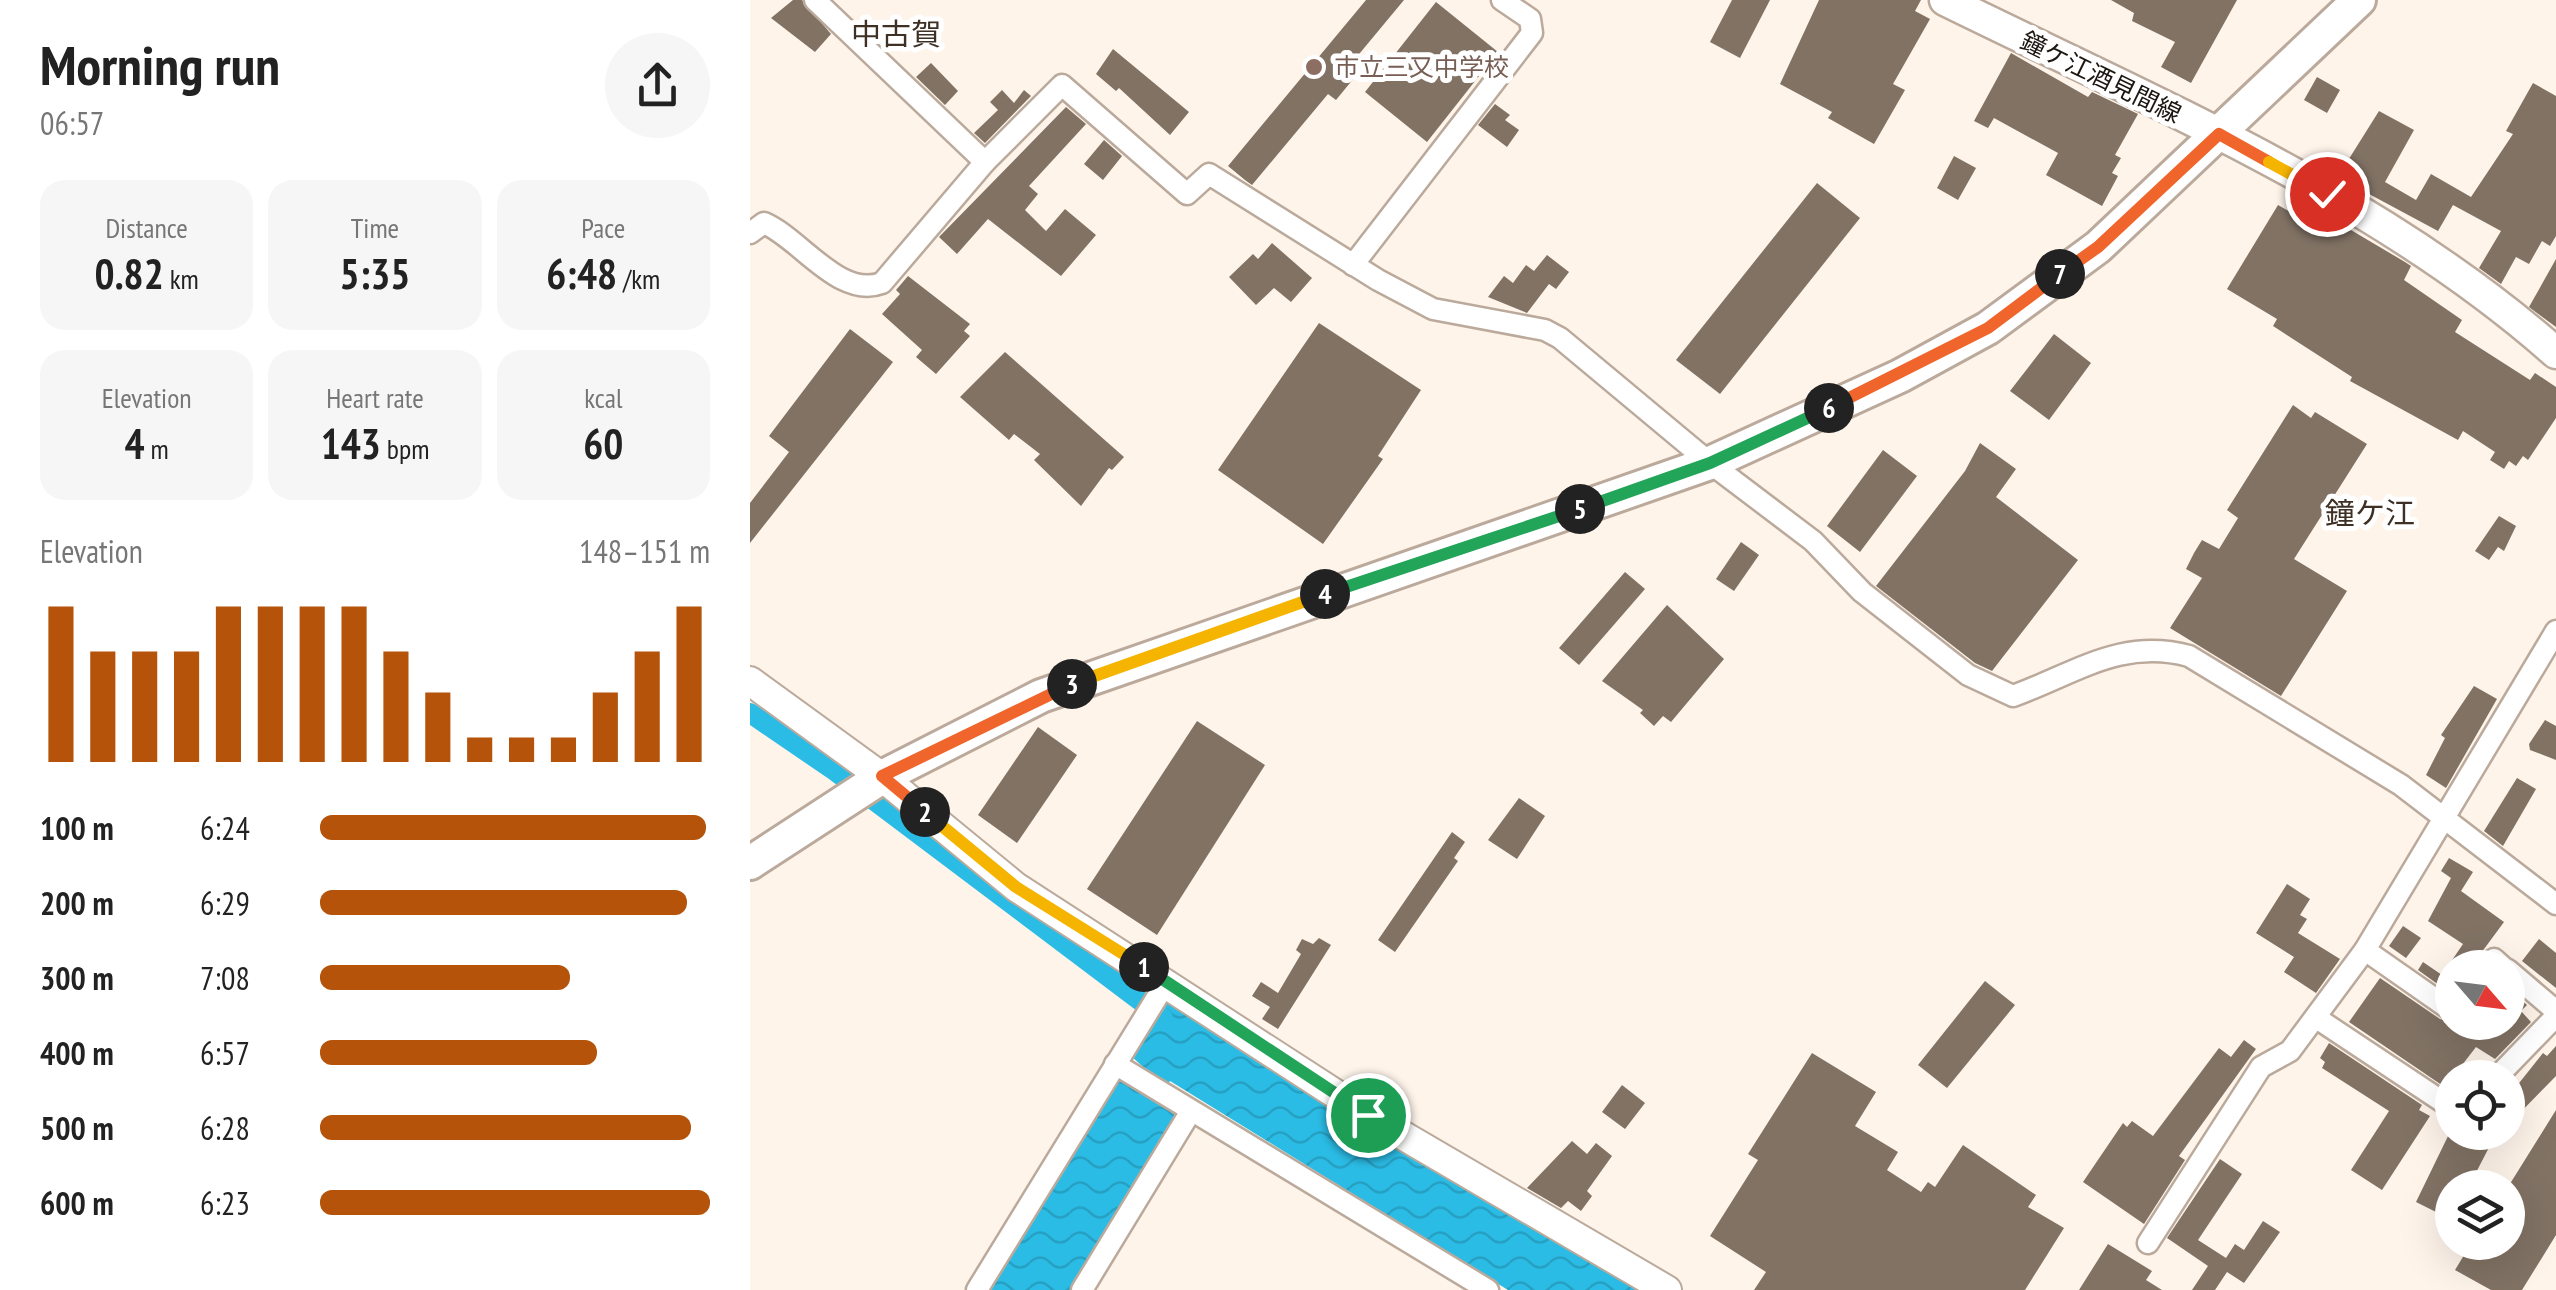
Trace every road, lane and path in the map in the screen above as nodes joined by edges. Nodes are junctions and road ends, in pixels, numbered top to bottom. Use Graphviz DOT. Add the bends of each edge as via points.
graph roads {
  1 [pos="814,0"];
  2 [pos="1502,0"];
  3 [pos="1945,0"];
  4 [pos="2358,0"];
  5 [pos="2219,134"];
  6 [pos="985,162"];
  7 [pos="750,233"];
  8 [pos="1353,264"];
  9 [pos="2556,353"];
  10 [pos="1710,463"];
  11 [pos="2556,631"];
  12 [pos="750,682"];
  13 [pos="878,780"];
  14 [pos="2444,816"];
  15 [pos="750,862"];
  16 [pos="2556,904"];
  17 [pos="2366,950"];
  18 [pos="1164,985"];
  19 [pos="2525,986"];
  20 [pos="2435,999"];
  21 [pos="2556,1013"];
  22 [pos="2318,1019"];
  23 [pos="2513,1060"];
  24 [pos="1120,1067"];
  25 [pos="2435,1097"];
  26 [pos="1187,1108"];
  27 [pos="2148,1243"];
  28 [pos="977,1290"];
  29 [pos="1082,1290"];
  30 [pos="1488,1290"];
  31 [pos="1667,1290"];
  1 -- 6 [label="street"];
  2 -- 8 [label="street" via="1530,19 1532,33"];
  3 -- 5 [label="main road, 鐘ケ江酒見間線"];
  4 -- 5 [label="main road"];
  5 -- 9 [label="main road, 鐘ケ江酒見間線" via="2444,265"];
  5 -- 10 [label="main road" via="2098,247 1988,328"];
  6 -- 7 [label="street" via="882,283 870,288 851,285 772,226 764,223"];
  6 -- 8 [label="street" via="1062,85 1187,194 1209,174"];
  8 -- 10 [label="street" via="1433,309 1545,330"];
  10 -- 13 [label="main road" via="1041,696"];
  10 -- 14 [label="street" via="1813,541 1862,592 1968,676 2013,696 2106,657 2158,648 2189,656"];
  11 -- 14 [label="street"];
  12 -- 13 [label="street"];
  13 -- 15 [label="main road"];
  13 -- 18 [label="street" via="1016,887"];
  14 -- 16 [label="street"];
  14 -- 17 [label="street"];
  17 -- 20 [label="street"];
  17 -- 22 [label="street"];
  18 -- 24 [label="street"];
  18 -- 31 [label="street" via="1368,1115"];
  19 -- 21 [label="street"];
  21 -- 23 [label="street"];
  22 -- 25 [label="street"];
  22 -- 27 [label="street" via="2290,1050 2261,1067"];
  24 -- 26 [label="street"];
  24 -- 28 [label="street"];
  26 -- 29 [label="street"];
  26 -- 30 [label="street"];
}
